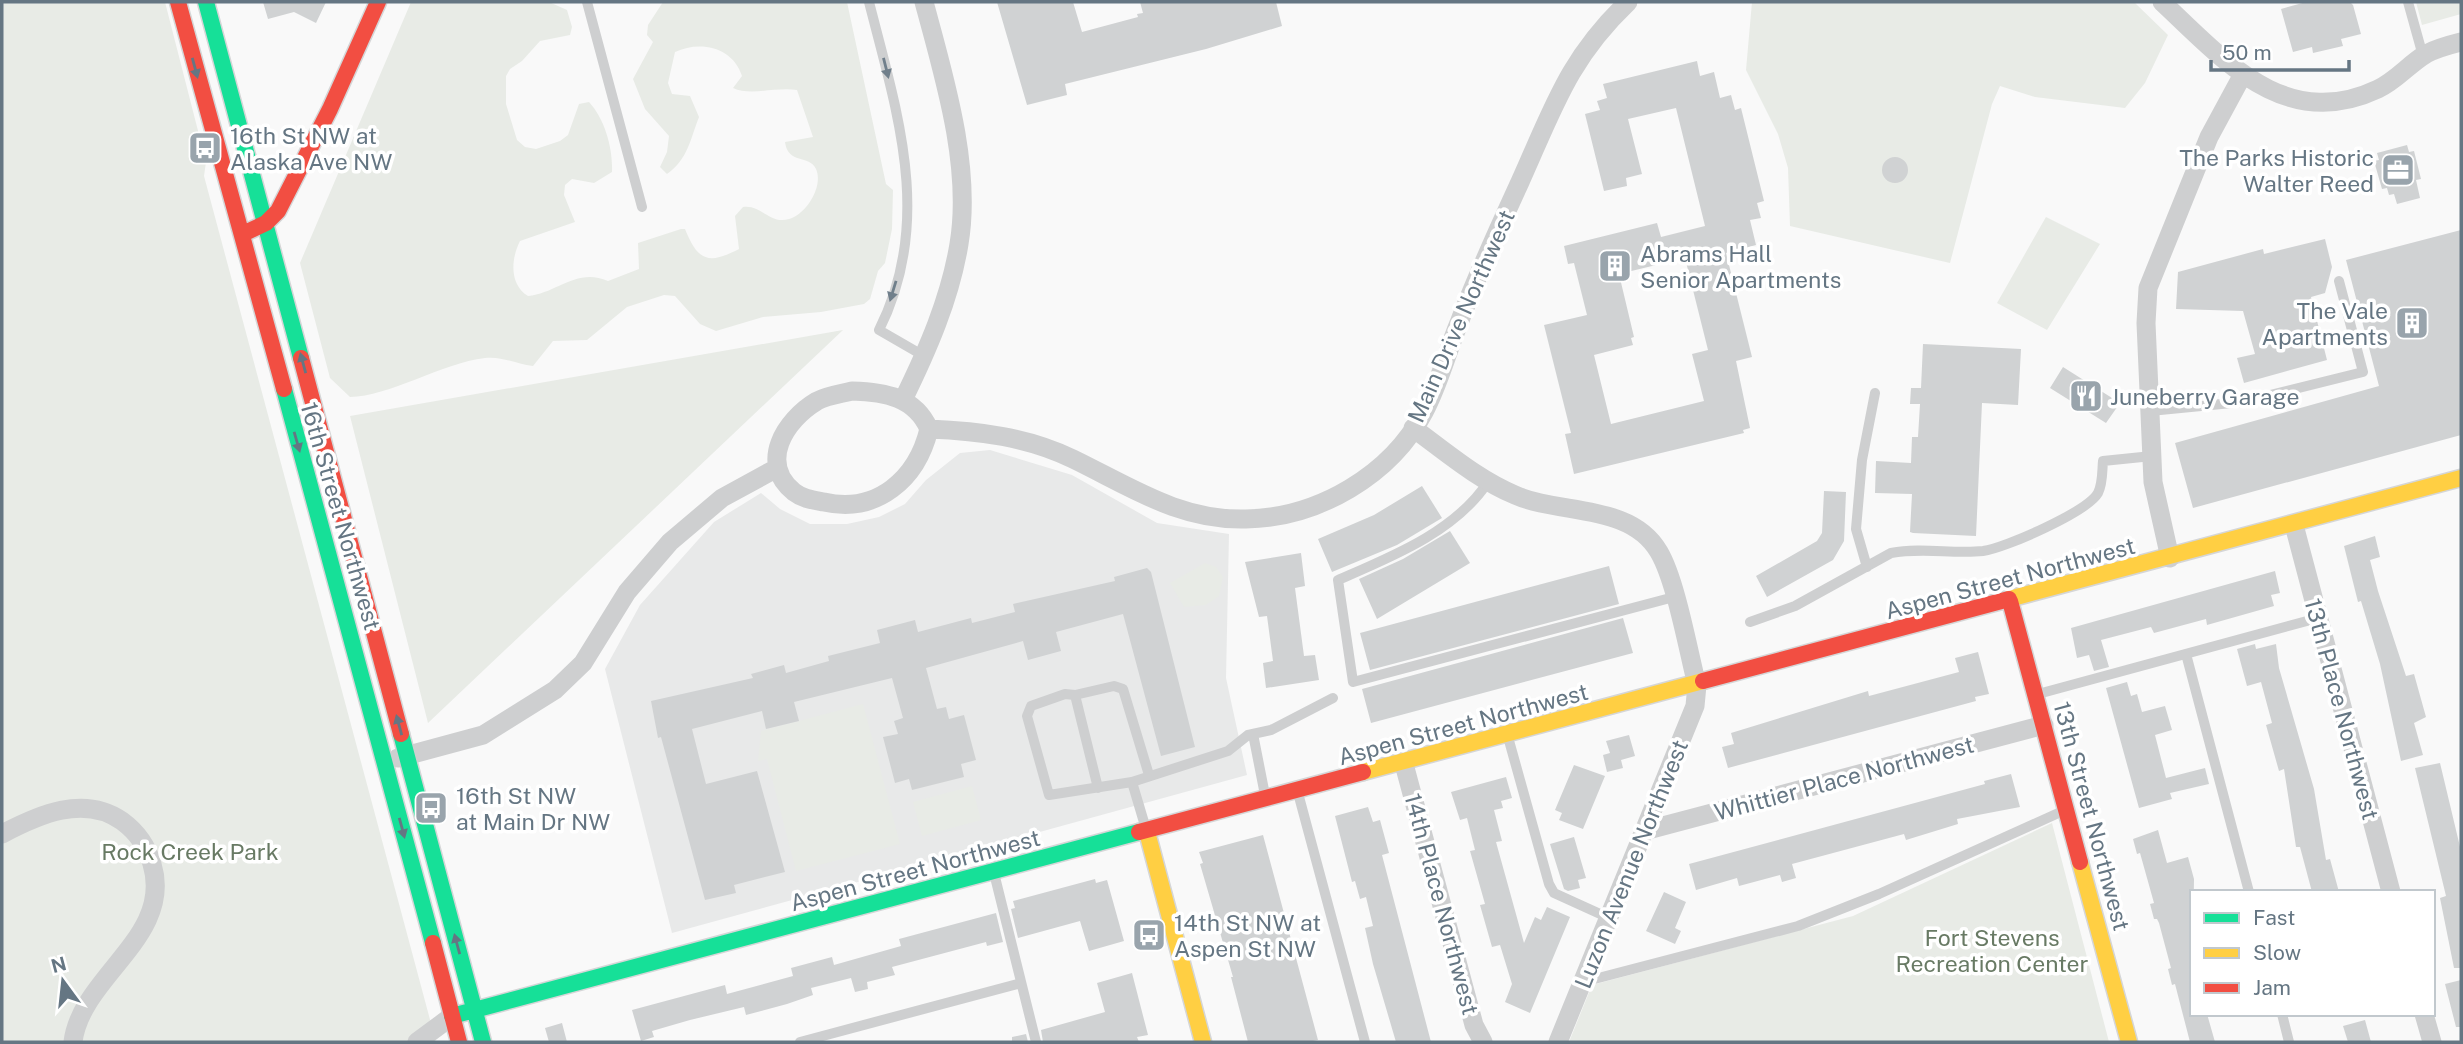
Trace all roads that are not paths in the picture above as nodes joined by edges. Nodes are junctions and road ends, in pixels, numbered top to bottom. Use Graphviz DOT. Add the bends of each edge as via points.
graph roads {
  1 [pos="178,2"];
  2 [pos="206,2"];
  3 [pos="378,2"];
  4 [pos="587,2"];
  5 [pos="869,2"];
  6 [pos="924,2"];
  7 [pos="1628,2"];
  8 [pos="2162,2"];
  9 [pos="2408,2"];
  10 [pos="2461,42"];
  11 [pos="2423,55"];
  12 [pos="2242,76"];
  13 [pos="642,207"];
  14 [pos="266,223"];
  15 [pos="239,235"];
  16 [pos="2339,281"];
  17 [pos="924,356"];
  18 [pos="1875,393"];
  19 [pos="903,400"];
  20 [pos="2150,411"];
  21 [pos="1413,428"];
  22 [pos="929,429"];
  23 [pos="2152,456"];
  24 [pos="776,468"];
  25 [pos="2461,478"];
  26 [pos="1488,482"];
  27 [pos="2294,525"];
  28 [pos="2170,558"];
  29 [pos="1867,567"];
  30 [pos="1674,597"];
  31 [pos="2010,601"];
  32 [pos="2318,618"];
  33 [pos="1750,622"];
  34 [pos="2186,654"];
  35 [pos="1697,685"];
  36 [pos="1075,695"];
  37 [pos="2035,695"];
  38 [pos="1333,698"];
  39 [pos="2044,725"];
  40 [pos="1253,734"];
  41 [pos="1507,736"];
  42 [pos="407,756"];
  43 [pos="384,762"];
  44 [pos="1404,764"];
  45 [pos="1149,775"];
  46 [pos="1132,782"];
  47 [pos="1098,788"];
  48 [pos="1298,792"];
  49 [pos="1266,800"];
  50 [pos="2066,809"];
  51 [pos="1644,831"];
  52 [pos="1147,832"];
  53 [pos="2,834"];
  54 [pos="994,873"];
  55 [pos="2248,890"];
  56 [pos="2390,890"];
  57 [pos="1609,918"];
  58 [pos="1583,982"];
  59 [pos="1021,983"];
  60 [pos="475,1010"];
  61 [pos="452,1016"];
  62 [pos="2282,1016"];
  63 [pos="2425,1016"];
  64 [pos="73,1042"];
  65 [pos="416,1042"];
  66 [pos="459,1042"];
  67 [pos="483,1042"];
  68 [pos="800,1042"];
  69 [pos="1036,1042"];
  70 [pos="1203,1042"];
  71 [pos="1365,1042"];
  72 [pos="1483,1042"];
  73 [pos="1558,1042"];
  74 [pos="2129,1042"];
  75 [pos="2289,1042"];
  76 [pos="2432,1042"];
  1 -- 15 [label="street, 16th Street Northwest, one-way"];
  2 -- 14 [label="street, 16th Street Northwest"];
  3 -- 14 [label="street" via="324,121 278,211"];
  4 -- 13 [label="lane"];
  5 -- 17 [label="lane, one-way" via="905,146 907,201 908,243 879,330"];
  6 -- 17 [label="street" via="948,97 961,195 956,259"];
  7 -- 21 [label="street, Main Drive Northwest" via="1589,42 1564,81 1424,412"];
  8 -- 12 [label="street"];
  9 -- 11 [label="lane"];
  10 -- 11 [label="street"];
  11 -- 12 [label="street" via="2387,84 2339,99 2293,98"];
  12 -- 20 [label="street" via="2209,137 2148,288"];
  14 -- 15 [label="street"];
  42 -- 14 [label="street, 16th Street Northwest, one-way"];
  15 -- 43 [label="street, 16th Street Northwest, one-way"];
  16 -- 20 [label="lane" via="2363,372 2242,402"];
  17 -- 19 [label="street"];
  18 -- 29 [label="lane" via="1862,460 1856,529"];
  19 -- 22 [label="street" via="919,409"];
  19 -- 24 [label="street" via="852,391 816,402 784,430"];
  20 -- 23 [label="street"];
  21 -- 22 [label="street, Main Drive Northwest" via="1384,463 1341,495 1290,513 1248,519 1172,508 1072,458 1011,437"];
  21 -- 26 [label="street"];
  22 -- 24 [label="street" via="925,448 902,482 868,502 835,504 804,498 788,486"];
  23 -- 28 [label="street"];
  23 -- 29 [label="lane" via="2103,461 2098,493 2086,506 1994,549 1908,550 1891,553"];
  24 -- 42 [label="street" via="722,498 665,547 627,592 583,663 561,685 482,735"];
  25 -- 27 [label="street, Aspen Street Northwest"];
  26 -- 30 [label="street" via="1538,502 1615,519 1642,533 1659,552"];
  26 -- 30 [label="lane" via="1465,511 1394,555 1338,580 1353,682"];
  27 -- 28 [label="street, Aspen Street Northwest"];
  27 -- 32 [label="street, 13th Place Northwest"];
  28 -- 31 [label="street, Aspen Street Northwest"];
  29 -- 33 [label="lane" via="1795,606"];
  30 -- 35 [label="street"];
  31 -- 35 [label="street, Aspen Street Northwest"];
  31 -- 37 [label="street, 13th Street Northwest"];
  32 -- 34 [label="lane"];
  32 -- 56 [label="street, 13th Place Northwest"];
  34 -- 37 [label="lane"];
  34 -- 55 [label="lane"];
  35 -- 41 [label="street, Aspen Street Northwest"];
  35 -- 51 [label="street, Luzon Avenue Northwest" via="1695,706"];
  36 -- 45 [label="lane" via="1114,686 1123,689"];
  36 -- 47 [label="lane"];
  36 -- 47 [label="lane" via="1031,706 1027,716 1049,794"];
  37 -- 39 [label="street, 13th Street Northwest"];
  38 -- 40 [label="lane" via="1271,730"];
  39 -- 50 [label="street, 13th Street Northwest"];
  39 -- 51 [label="street, Whittier Place Northwest"];
  40 -- 45 [label="lane" via="1228,751"];
  40 -- 49 [label="lane"];
  41 -- 44 [label="street, Aspen Street Northwest"];
  41 -- 57 [label="lane" via="1554,893"];
  42 -- 43 [label="street"];
  60 -- 42 [label="street, 16th Street Northwest, one-way"];
  43 -- 61 [label="street, 16th Street Northwest, one-way"];
  44 -- 48 [label="street, Aspen Street Northwest"];
  44 -- 72 [label="street, 14th Place Northwest" via="1474,1025"];
  45 -- 46 [label="lane"];
  46 -- 47 [label="lane"];
  46 -- 52 [label="lane"];
  48 -- 49 [label="street, Aspen Street Northwest"];
  48 -- 71 [label="lane"];
  49 -- 52 [label="street, Aspen Street Northwest"];
  50 -- 58 [label="lane" via="1798,926"];
  50 -- 74 [label="street, 13th Street Northwest"];
  51 -- 57 [label="street, Luzon Avenue Northwest"];
  52 -- 54 [label="street, Aspen Street Northwest"];
  52 -- 70 [label="street"];
  53 -- 64 [label="street" via="53,812 92,809 128,826 143,842 152,862 151,910 135,941 89,1002"];
  54 -- 59 [label="lane"];
  54 -- 60 [label="street, Aspen Street Northwest"];
  57 -- 58 [label="street, Luzon Avenue Northwest"];
  58 -- 73 [label="street, Luzon Avenue Northwest"];
  59 -- 68 [label="lane"];
  59 -- 69 [label="lane"];
  60 -- 61 [label="street, Aspen Street Northwest"];
  60 -- 67 [label="street, 16th Street Northwest"];
  61 -- 65 [label="street"];
  61 -- 66 [label="street, 16th Street Northwest"];
  62 -- 75 [label="lane"];
  63 -- 76 [label="street"];
}
